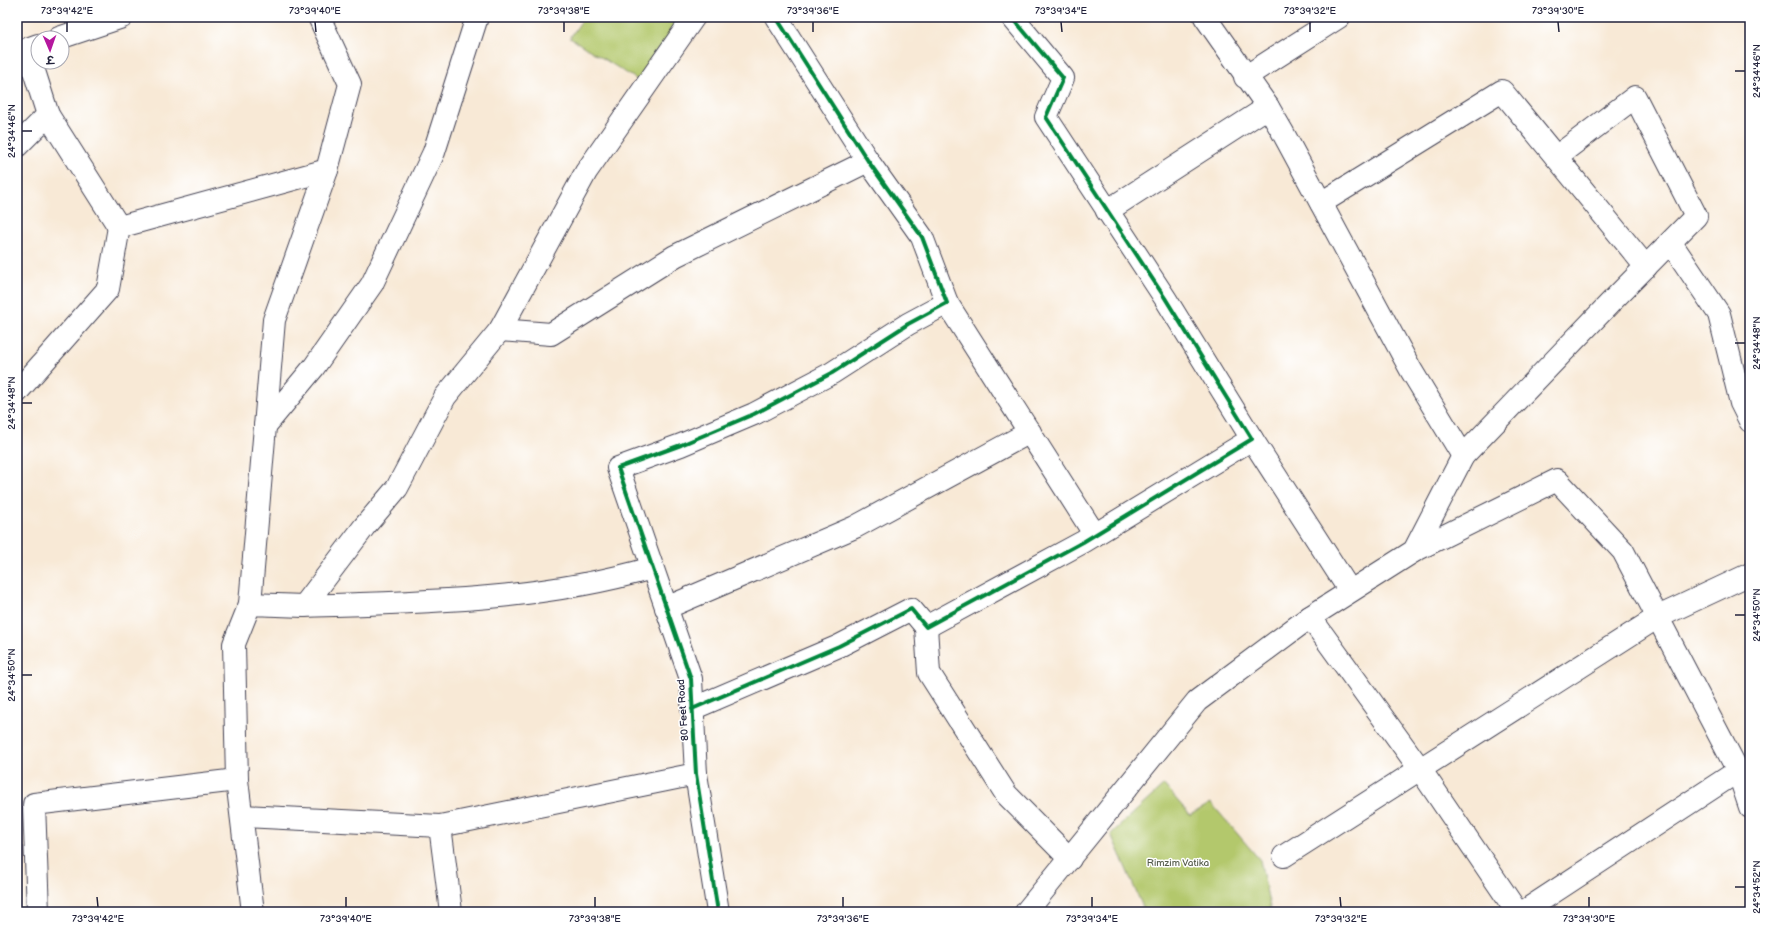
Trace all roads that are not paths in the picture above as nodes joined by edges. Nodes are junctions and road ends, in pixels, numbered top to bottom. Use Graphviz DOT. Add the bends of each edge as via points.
graph roads {
  1 [pos="122,17"];
  2 [pos="319,17"];
  3 [pos="477,17"];
  4 [pos="694,17"];
  5 [pos="776,17"];
  6 [pos="1012,17"];
  7 [pos="1205,17"];
  8 [pos="1339,17"];
  9 [pos="70,34"];
  10 [pos="30,48"];
  11 [pos="30,58"];
  12 [pos="34,70"];
  13 [pos="1245,77"];
  14 [pos="1268,107"];
  15 [pos="48,114"];
  16 [pos="17,146"];
  17 [pos="1556,157"];
  18 [pos="868,161"];
  19 [pos="327,170"];
  20 [pos="1321,203"];
  21 [pos="1107,211"];
  22 [pos="119,226"];
  23 [pos="1670,243"];
  24 [pos="1646,267"];
  25 [pos="947,303"];
  26 [pos="500,330"];
  27 [pos="17,392"];
  28 [pos="1750,421"];
  29 [pos="265,426"];
  30 [pos="1030,432"];
  31 [pos="1252,440"];
  32 [pos="1463,456"];
  33 [pos="1095,535"];
  34 [pos="1414,551"];
  35 [pos="652,568"];
  36 [pos="1750,574"];
  37 [pos="1350,591"];
  38 [pos="250,604"];
  39 [pos="304,606"];
  40 [pos="666,608"];
  41 [pos="1310,617"];
  42 [pos="1658,617"];
  43 [pos="926,627"];
  44 [pos="692,709"];
  45 [pos="1420,769"];
  46 [pos="1738,771"];
  47 [pos="696,774"];
  48 [pos="237,780"];
  49 [pos="1750,807"];
  50 [pos="242,816"];
  51 [pos="440,826"];
  52 [pos="1284,856"];
  53 [pos="1070,859"];
  54 [pos="38,912"];
  55 [pos="253,912"];
  56 [pos="451,912"];
  57 [pos="718,912"];
  58 [pos="1026,912"];
  59 [pos="1517,912"];
  60 [pos="1523,912"];
  1 -- 9 [label="street"];
  2 -- 19 [label="street" via="350,84"];
  3 -- 29 [label="street" via="434,152 372,284 314,366"];
  4 -- 26 [label="street" via="586,172"];
  5 -- 18 [label="street"];
  6 -- 21 [label="street" via="1063,78 1046,117"];
  7 -- 13 [label="street"];
  8 -- 13 [label="street"];
  10 -- 11 [label="street" via="27,49"];
  12 -- 15 [label="street"];
  13 -- 14 [label="street"];
  14 -- 20 [label="street"];
  14 -- 21 [label="street"];
  15 -- 16 [label="street"];
  15 -- 22 [label="street"];
  17 -- 20 [label="street" via="1502,91"];
  17 -- 23 [label="street" via="1636,97 1696,216"];
  17 -- 24 [label="street"];
  18 -- 25 [label="street" via="922,237"];
  18 -- 26 [label="street" via="675,256 550,334"];
  19 -- 22 [label="street"];
  19 -- 29 [label="street" via="274,320"];
  20 -- 32 [label="street" via="1410,370"];
  21 -- 31 [label="street" via="1165,298"];
  22 -- 27 [label="street" via="108,289"];
  23 -- 24 [label="street"];
  23 -- 28 [label="street" via="1719,314 1741,403"];
  24 -- 32 [label="street"];
  25 -- 30 [label="street"];
  25 -- 35 [label="street, 80 Feet Road" via="908,324 832,373 754,414 618,468"];
  26 -- 39 [label="street" via="445,397 397,488"];
  29 -- 38 [label="street"];
  30 -- 33 [label="street"];
  30 -- 40 [label="street" via="855,527"];
  31 -- 33 [label="street"];
  31 -- 37 [label="street"];
  32 -- 34 [label="street"];
  33 -- 43 [label="street"];
  34 -- 37 [label="street"];
  34 -- 42 [label="street" via="1557,480 1623,551"];
  35 -- 39 [label="street" via="571,587 492,598"];
  35 -- 40 [label="street, 80 Feet Road"];
  36 -- 42 [label="street"];
  37 -- 41 [label="street"];
  38 -- 39 [label="street"];
  38 -- 48 [label="street" via="234,644"];
  40 -- 44 [label="street, 80 Feet Road" via="690,679"];
  41 -- 45 [label="street"];
  41 -- 53 [label="street" via="1197,701"];
  42 -- 45 [label="street"];
  42 -- 46 [label="street"];
  43 -- 44 [label="street" via="911,609 839,646"];
  43 -- 53 [label="street" via="929,673 1006,794"];
  44 -- 47 [label="street, 80 Feet Road"];
  45 -- 52 [label="street"];
  45 -- 59 [label="street"];
  46 -- 49 [label="street"];
  46 -- 60 [label="street"];
  47 -- 51 [label="street"];
  47 -- 57 [label="street, 80 Feet Road"];
  48 -- 50 [label="street"];
  48 -- 54 [label="street" via="34,804"];
  50 -- 51 [label="street"];
  50 -- 55 [label="street"];
  51 -- 56 [label="street"];
  53 -- 58 [label="street"];
}
